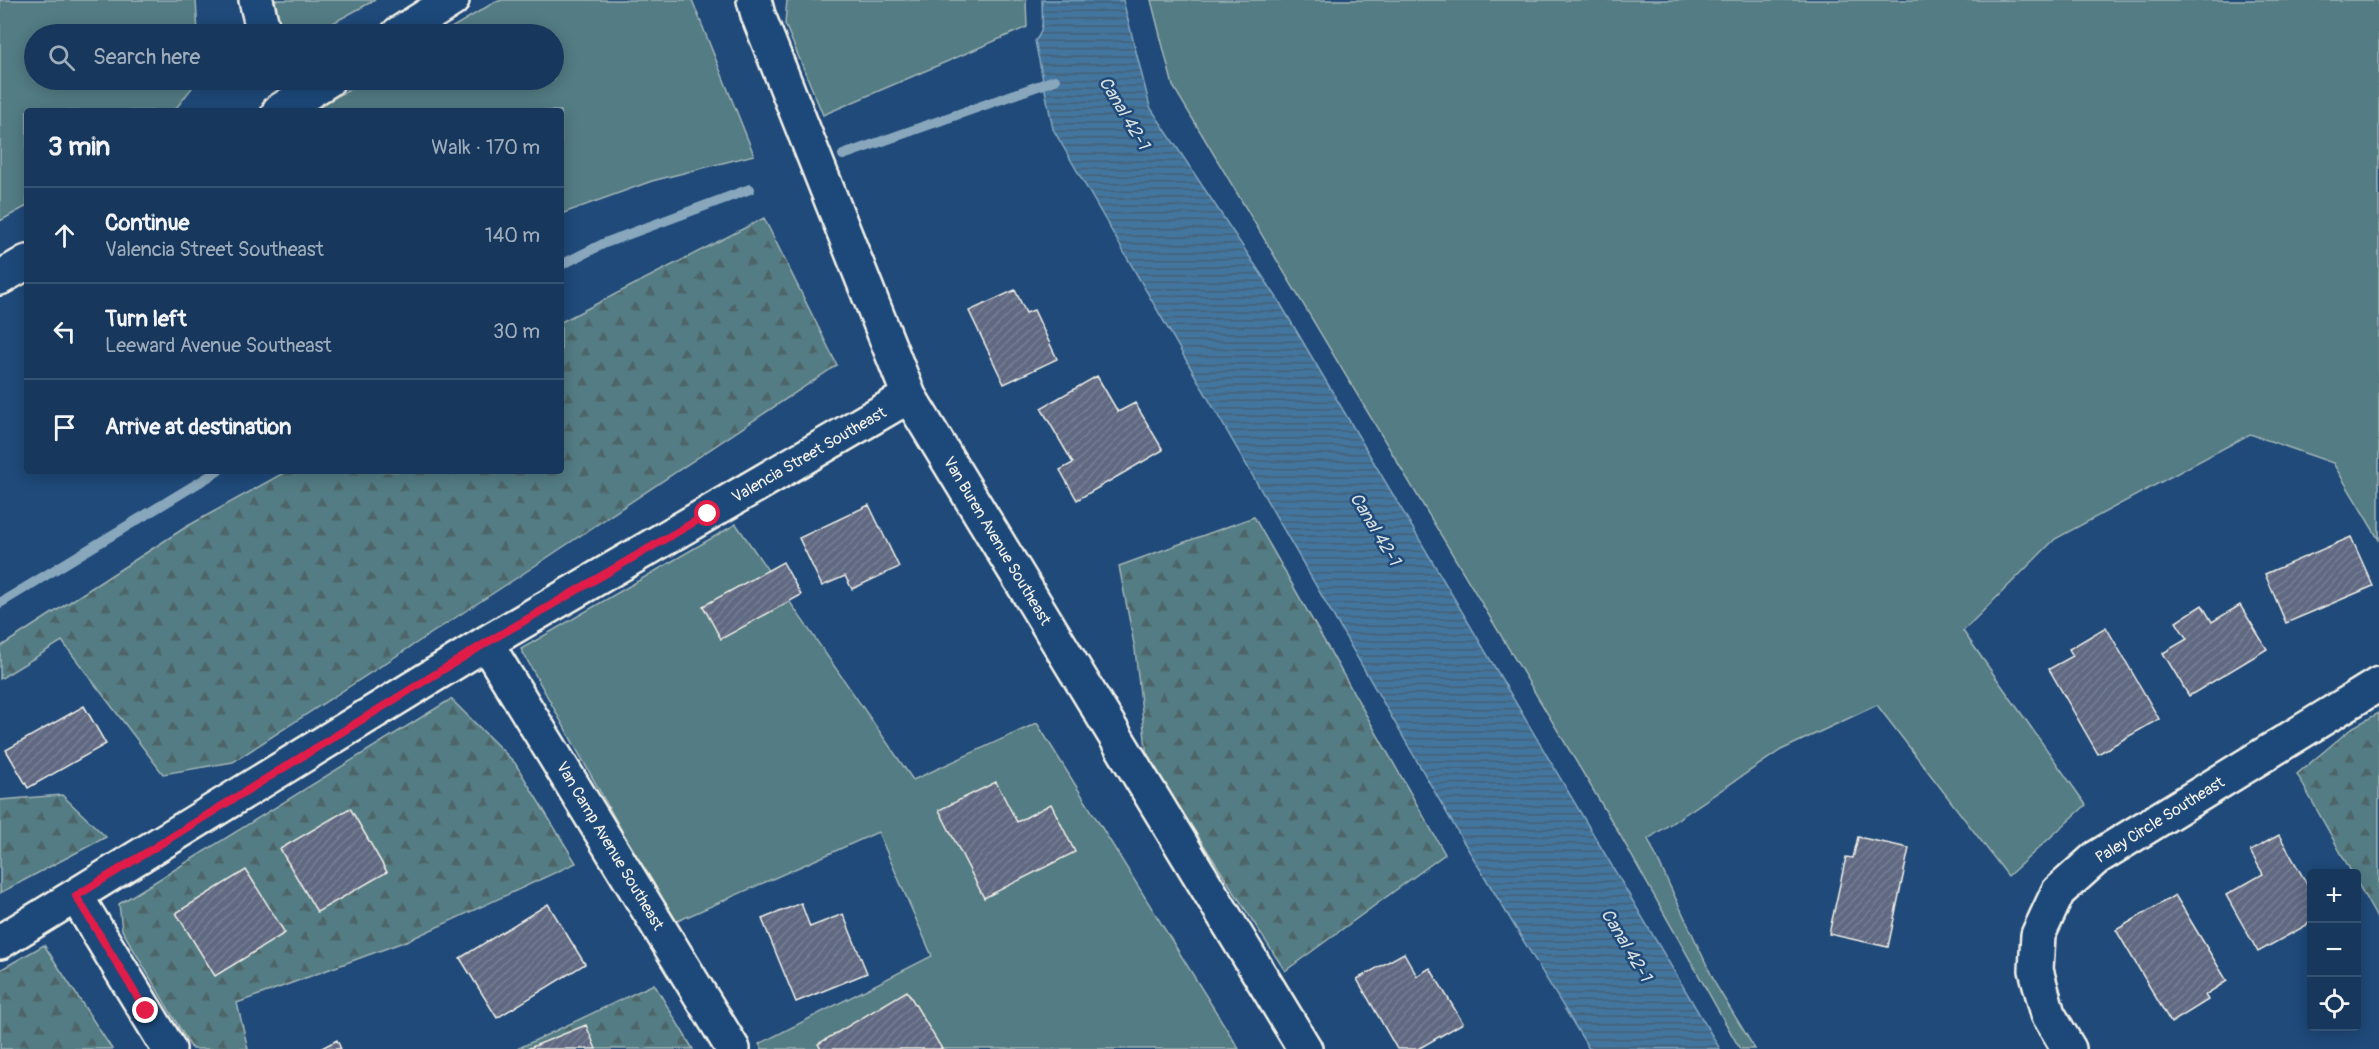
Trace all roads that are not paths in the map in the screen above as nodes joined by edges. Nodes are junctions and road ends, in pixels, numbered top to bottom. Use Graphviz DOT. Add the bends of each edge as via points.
graph roads {
  1 [pos="256,0"];
  2 [pos="452,0"];
  3 [pos="754,0"];
  4 [pos="262,24"];
  5 [pos="414,24"];
  6 [pos="304,90"];
  7 [pos="279,100"];
  8 [pos="24,264"];
  9 [pos="0,278"];
  10 [pos="909,396"];
  11 [pos="486,643"];
  12 [pos="2379,684"];
  13 [pos="76,896"];
  14 [pos="0,942"];
  15 [pos="169,1049"];
  16 [pos="733,1049"];
  17 [pos="1305,1049"];
  18 [pos="2069,1049"];
  1 -- 4 [label="street"];
  2 -- 5 [label="street"];
  3 -- 10 [label="street, Van Buren Avenue Southeast"];
  6 -- 7 [label="street"];
  8 -- 9 [label="street"];
  10 -- 11 [label="street, Valencia Street Southeast"];
  10 -- 17 [label="street, Van Buren Avenue Southeast"];
  11 -- 13 [label="street, Valencia Street Southeast"];
  11 -- 16 [label="street, Van Camp Avenue Southeast"];
  12 -- 18 [label="street, Paley Circle Southeast" via="2096,858 2058,892 2038,935 2036,970 2048,1014"];
  13 -- 14 [label="street, Valencia Street Southeast"];
  13 -- 15 [label="street"];
}
